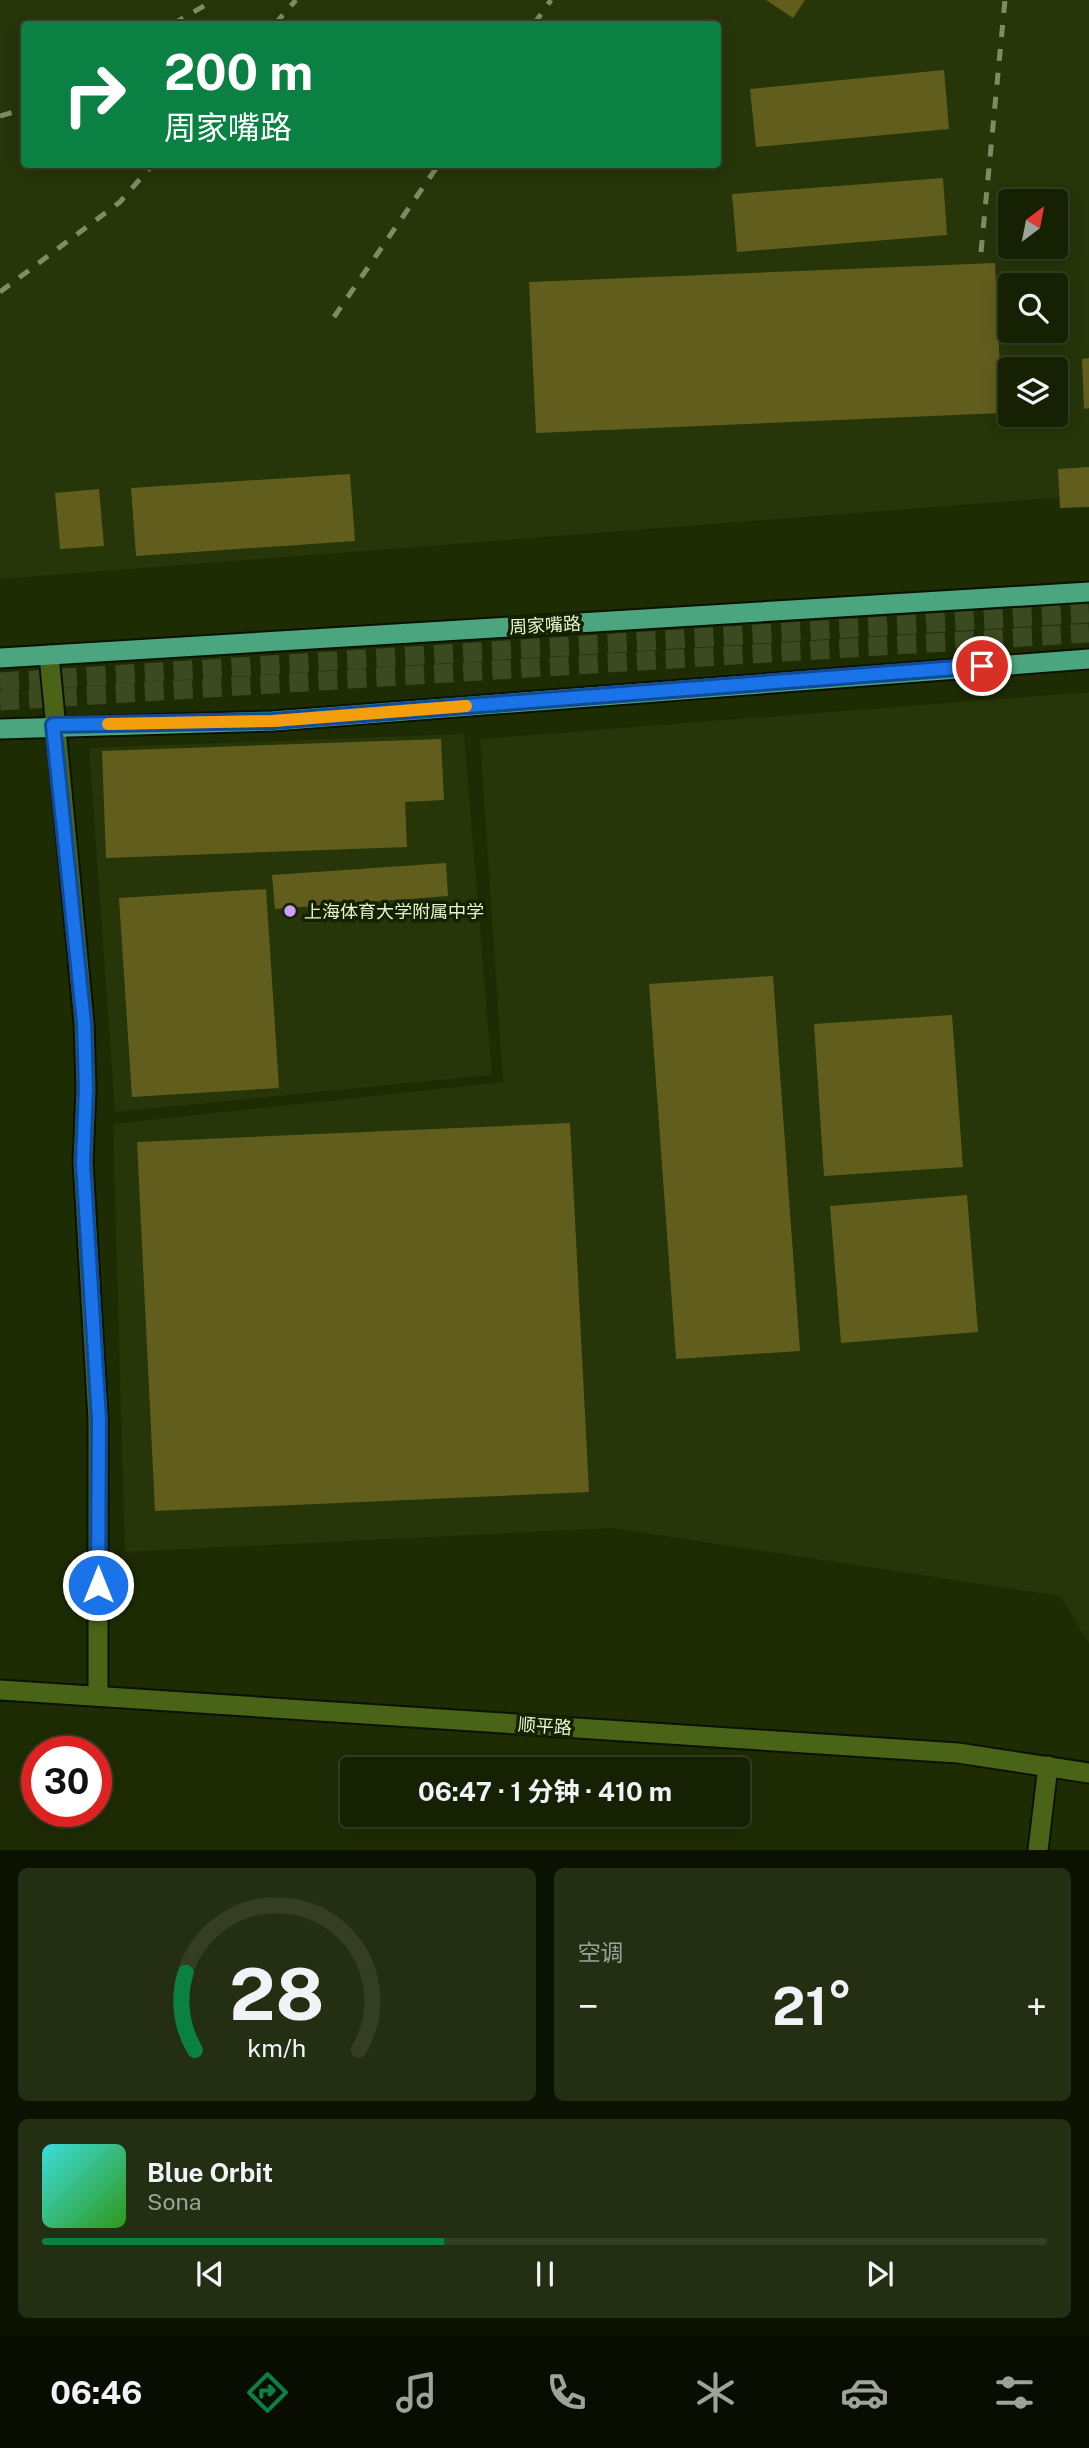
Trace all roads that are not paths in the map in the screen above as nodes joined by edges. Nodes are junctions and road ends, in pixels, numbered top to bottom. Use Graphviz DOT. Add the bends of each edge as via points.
graph roads {
  1 [pos="1089,592"];
  2 [pos="49,655"];
  3 [pos="0,658"];
  4 [pos="1089,659"];
  5 [pos="53,725"];
  6 [pos="0,729"];
  7 [pos="0,1690"];
  8 [pos="98,1696"];
  9 [pos="1048,1766"];
  10 [pos="1089,1773"];
  11 [pos="1038,1850"];
  1 -- 2 [label="main road, 周家嘴路"];
  2 -- 3 [label="main road, 周家嘴路"];
  2 -- 5 [label="street"];
  4 -- 5 [label="main road" via="273,721"];
  5 -- 6 [label="main road"];
  5 -- 8 [label="street" via="84,1023 83,1162 99,1419"];
  7 -- 8 [label="street, 顺平路"];
  8 -- 9 [label="street, 顺平路" via="958,1754"];
  9 -- 10 [label="street, 顺平路"];
  9 -- 11 [label="street"];
}
